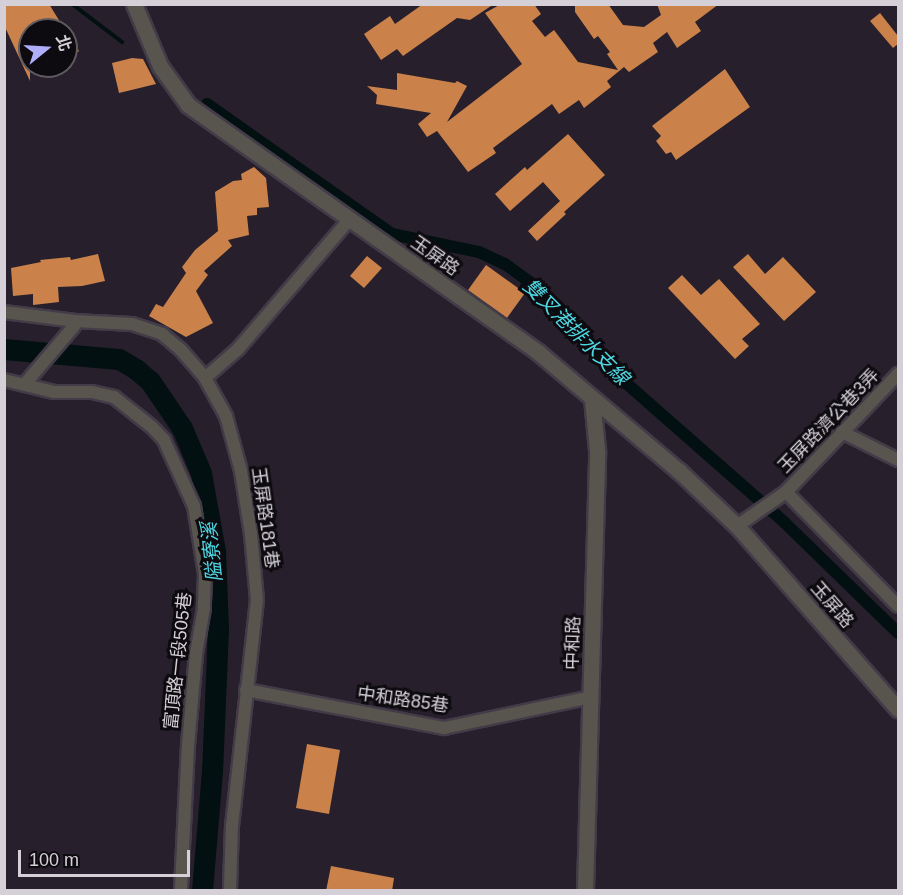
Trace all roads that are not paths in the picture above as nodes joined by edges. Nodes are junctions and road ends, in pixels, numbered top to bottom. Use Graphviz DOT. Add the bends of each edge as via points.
graph roads {
  1 [pos="134,4"];
  2 [pos="349,220"];
  3 [pos="4,312"];
  4 [pos="74,323"];
  5 [pos="898,374"];
  6 [pos="205,378"];
  7 [pos="4,380"];
  8 [pos="28,382"];
  9 [pos="592,398"];
  10 [pos="842,432"];
  11 [pos="898,459"];
  12 [pos="786,492"];
  13 [pos="737,526"];
  14 [pos="898,606"];
  15 [pos="246,690"];
  16 [pos="591,697"];
  17 [pos="898,710"];
  18 [pos="181,891"];
  19 [pos="230,891"];
  20 [pos="585,891"];
  1 -- 2 [label="street, 玉屏路" via="160,66 188,105"];
  2 -- 6 [label="street" via="238,349"];
  2 -- 9 [label="street, 玉屏路" via="538,352"];
  3 -- 4 [label="street, 玉屏路181巷"];
  4 -- 6 [label="street, 玉屏路181巷" via="132,324 162,334 182,350"];
  4 -- 8 [label="street"];
  5 -- 10 [label="street, 玉屏路濟公巷3弄"];
  6 -- 15 [label="street, 玉屏路181巷" via="226,416 241,471 251,534 257,600"];
  7 -- 8 [label="street, 富頂路一段505巷"];
  8 -- 18 [label="street, 富頂路一段505巷" via="54,392 102,393 134,412 164,440 194,506 204,565 204,608 188,745"];
  9 -- 13 [label="street, 玉屏路"];
  9 -- 16 [label="street, 中和路" via="597,450"];
  10 -- 11 [label="street"];
  10 -- 12 [label="street, 玉屏路濟公巷3弄"];
  12 -- 13 [label="street"];
  12 -- 14 [label="street"];
  13 -- 17 [label="street, 玉屏路"];
  15 -- 16 [label="street, 中和路85巷" via="444,728"];
  15 -- 19 [label="street, 玉屏路181巷" via="232,825"];
  16 -- 20 [label="street, 中和路"];
}
